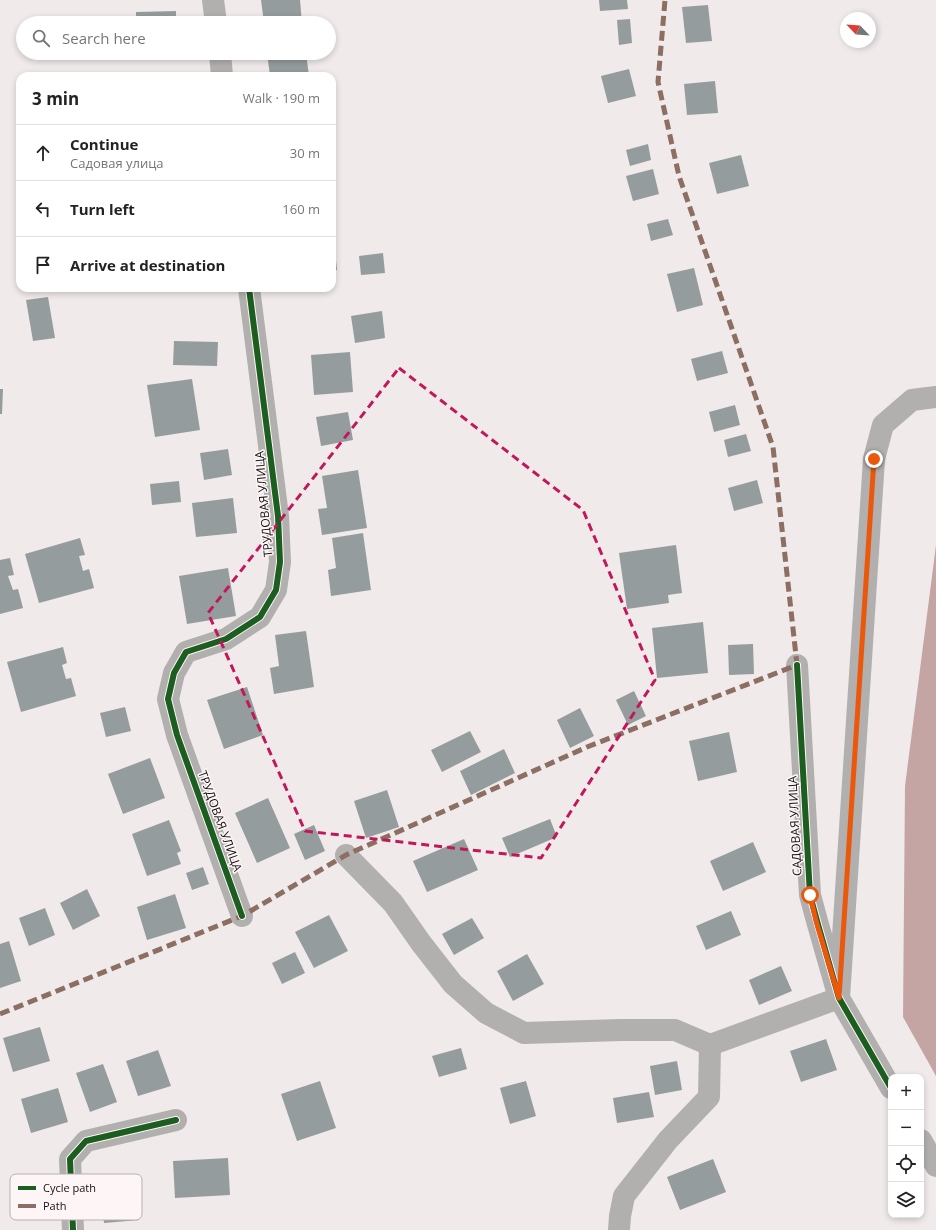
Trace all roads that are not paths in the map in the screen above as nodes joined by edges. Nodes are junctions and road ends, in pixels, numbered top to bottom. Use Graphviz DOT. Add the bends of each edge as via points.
graph roads {
  1 [pos="213,0"];
  2 [pos="215,16"];
  3 [pos="221,60"];
  4 [pos="222,72"];
  5 [pos="250,292"];
  6 [pos="936,396"];
  7 [pos="797,665"];
  8 [pos="346,855"];
  9 [pos="242,916"];
  10 [pos="839,998"];
  11 [pos="710,1045"];
  12 [pos="888,1083"];
  13 [pos="176,1120"];
  14 [pos="924,1145"];
  15 [pos="936,1166"];
  16 [pos="71,1174"];
  17 [pos="73,1220"];
  18 [pos="73,1230"];
  19 [pos="619,1230"];
  1 -- 2 [label="street"];
  3 -- 4 [label="street"];
  5 -- 9 [label="street, ТРУДОВАЯ УЛИЦА" via="278,516 280,562 276,590 260,617 226,639 186,652 174,673 168,699 177,735"];
  6 -- 10 [label="street" via="912,400 883,425 874,459"];
  7 -- 10 [label="street, САДОВАЯ УЛИЦА" via="810,895"];
  8 -- 11 [label="street" via="394,902 421,943 453,984 486,1013 524,1033 675,1030"];
  10 -- 11 [label="street"];
  10 -- 12 [label="street, САДОВАЯ УЛИЦА"];
  11 -- 19 [label="street" via="709,1097 668,1140 624,1196"];
  13 -- 16 [label="street" via="86,1141 70,1160"];
  14 -- 15 [label="street"];
  17 -- 18 [label="street"];
}
